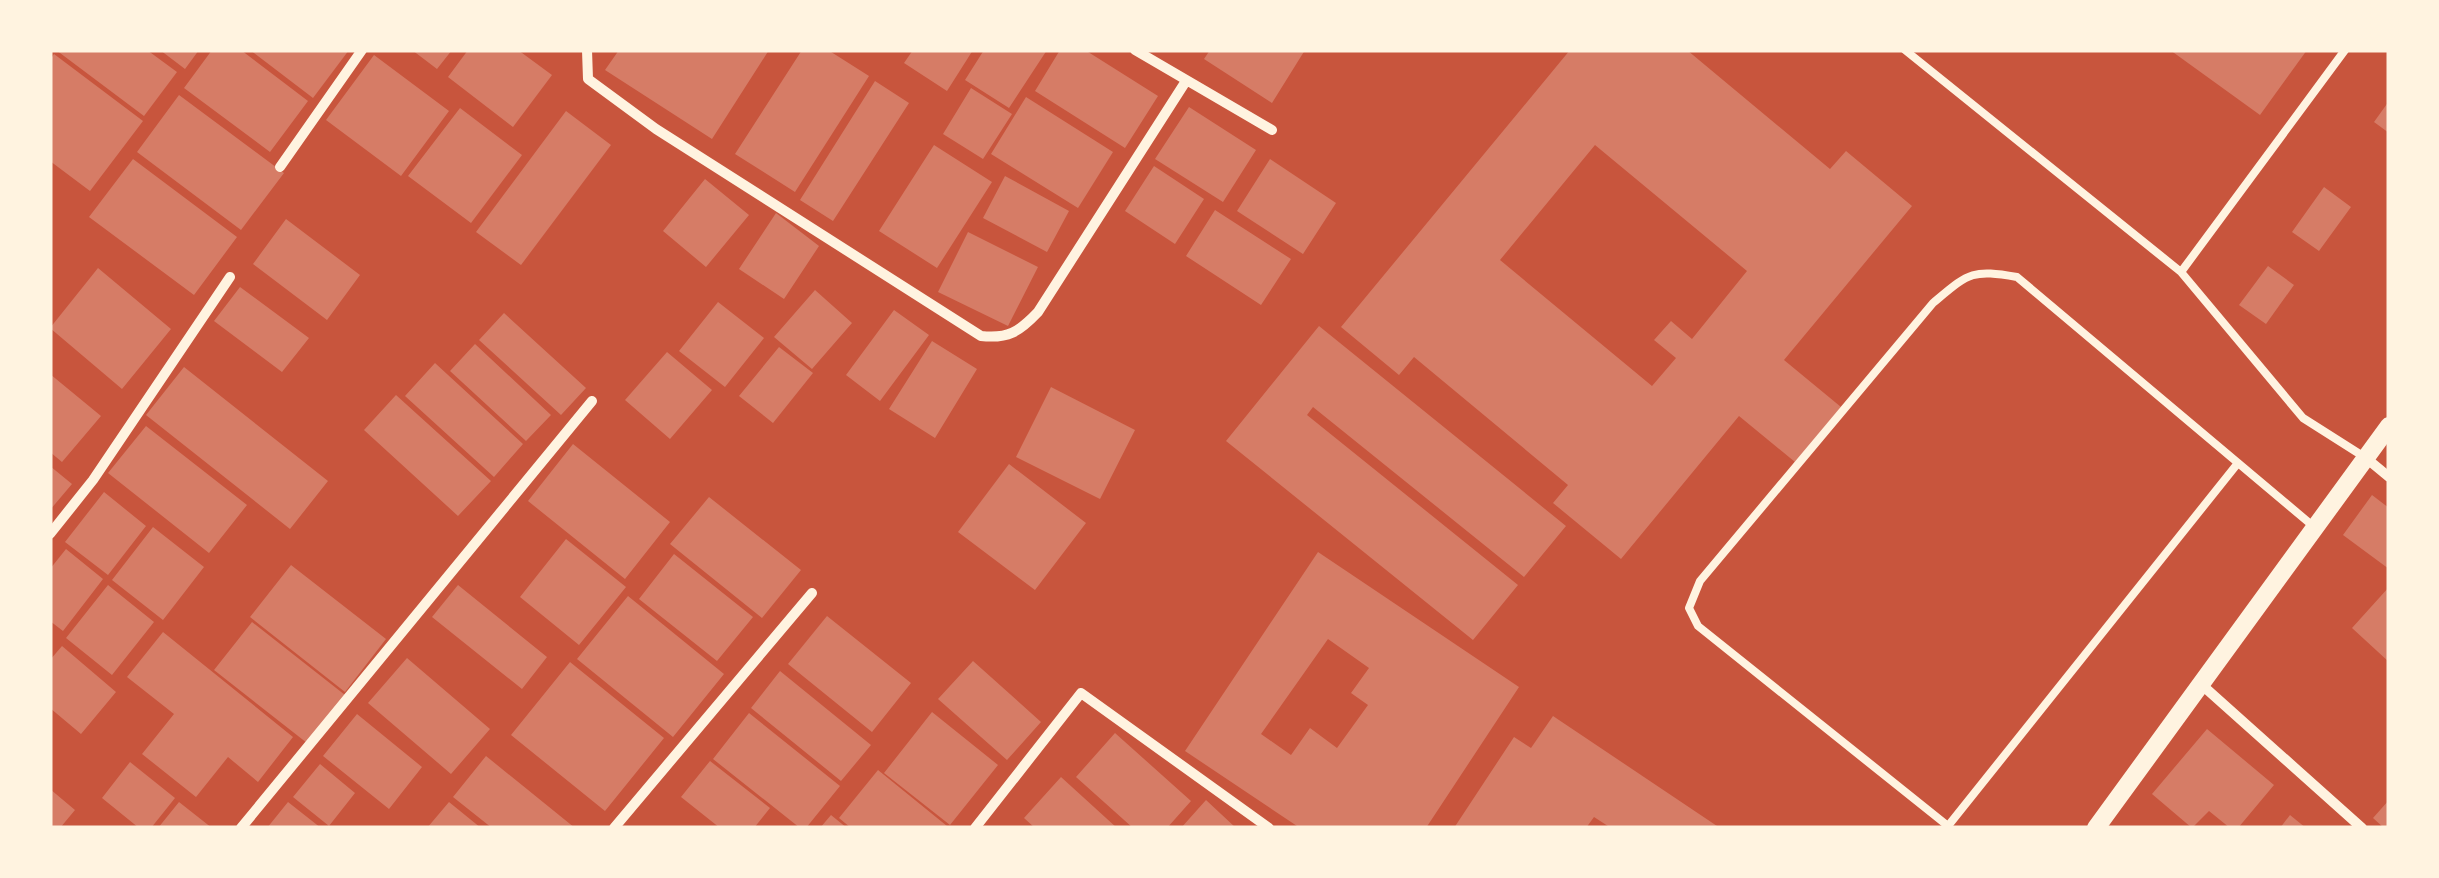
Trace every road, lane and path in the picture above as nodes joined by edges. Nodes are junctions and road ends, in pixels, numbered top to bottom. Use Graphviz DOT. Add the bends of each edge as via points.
graph roads {
  1 [pos="362,50"];
  2 [pos="587,50"];
  3 [pos="1135,50"];
  4 [pos="1904,50"];
  5 [pos="2345,50"];
  6 [pos="1186,80"];
  7 [pos="1272,130"];
  8 [pos="280,167"];
  9 [pos="2182,272"];
  10 [pos="230,277"];
  11 [pos="592,402"];
  12 [pos="2389,426"];
  13 [pos="2366,458"];
  14 [pos="2238,463"];
  15 [pos="2389,476"];
  16 [pos="2313,526"];
  17 [pos="50,534"];
  18 [pos="812,593"];
  19 [pos="2202,686"];
  20 [pos="1950,827"];
  21 [pos="241,828"];
  22 [pos="614,828"];
  23 [pos="975,828"];
  24 [pos="1269,828"];
  25 [pos="2096,828"];
  26 [pos="2362,828"];
  1 -- 8 [label="street"];
  2 -- 6 [label="street" via="588,79 656,129 981,336 1006,339 1038,312"];
  3 -- 6 [label="street"];
  4 -- 9 [label="lane"];
  5 -- 9 [label="lane"];
  6 -- 7 [label="street"];
  9 -- 13 [label="lane" via="2303,418"];
  10 -- 17 [label="street"];
  11 -- 21 [label="street"];
  12 -- 13 [label="street"];
  13 -- 15 [label="street"];
  13 -- 16 [label="street"];
  14 -- 16 [label="lane"];
  14 -- 20 [label="lane"];
  14 -- 20 [label="lane" via="2017,278 1981,271 1934,304 1700,581 1688,608 1698,626"];
  16 -- 19 [label="street"];
  18 -- 22 [label="street"];
  19 -- 25 [label="street"];
  19 -- 26 [label="street"];
  23 -- 24 [label="street" via="1081,693"];
}
